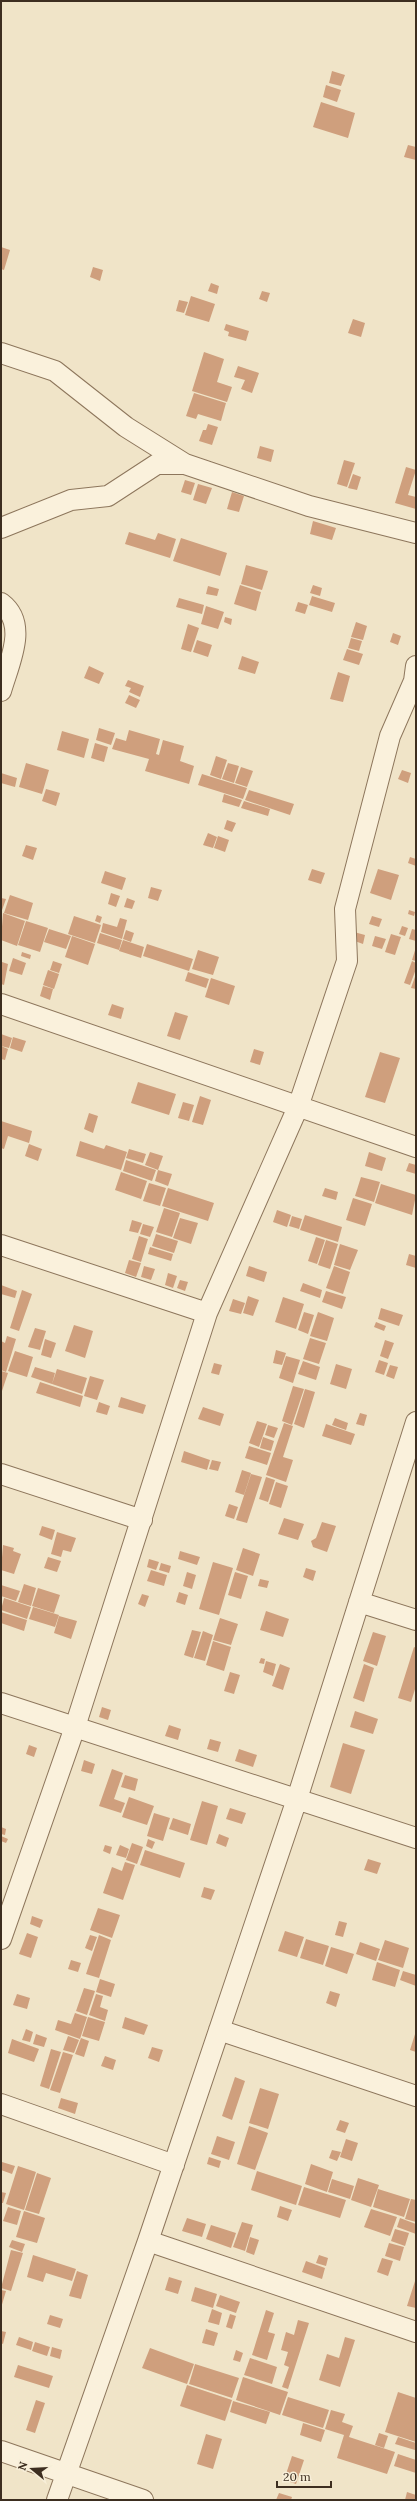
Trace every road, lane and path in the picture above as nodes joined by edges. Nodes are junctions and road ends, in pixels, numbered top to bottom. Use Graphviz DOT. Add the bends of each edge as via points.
graph roads {
  1 [pos="1,353"];
  2 [pos="185,464"];
  3 [pos="1,528"];
  4 [pos="416,533"];
  5 [pos="1,603"];
  6 [pos="416,666"];
  7 [pos="1,690"];
  8 [pos="1,1004"];
  9 [pos="298,1107"];
  10 [pos="416,1147"];
  11 [pos="1,1245"];
  12 [pos="207,1313"];
  13 [pos="416,1422"];
  14 [pos="1,1474"];
  15 [pos="142,1520"];
  16 [pos="360,1602"];
  17 [pos="416,1620"];
  18 [pos="1,1703"];
  19 [pos="75,1727"];
  20 [pos="297,1799"];
  21 [pos="416,1838"];
  22 [pos="1,1939"];
  23 [pos="219,2030"];
  24 [pos="416,2096"];
  25 [pos="1,2104"];
  26 [pos="174,2165"];
  27 [pos="148,2241"];
  28 [pos="416,2332"];
  29 [pos="1,2451"];
  30 [pos="66,2475"];
  31 [pos="57,2500"];
  32 [pos="143,2500"];
  1 -- 2 [label="street" via="55,371 126,427"];
  2 -- 3 [label="street" via="157,464 108,496 71,500"];
  2 -- 4 [label="street" via="309,506"];
  5 -- 7 [label="street" via="9,609 18,635"];
  6 -- 9 [label="street" via="414,681 390,736 345,909 347,961"];
  8 -- 9 [label="street"];
  9 -- 10 [label="street"];
  9 -- 12 [label="street"];
  11 -- 12 [label="street"];
  12 -- 15 [label="street"];
  13 -- 16 [label="street"];
  14 -- 15 [label="street"];
  15 -- 19 [label="street"];
  16 -- 17 [label="street"];
  16 -- 20 [label="street"];
  18 -- 19 [label="street"];
  19 -- 20 [label="street"];
  19 -- 22 [label="street"];
  20 -- 21 [label="street"];
  20 -- 23 [label="street"];
  23 -- 24 [label="street"];
  23 -- 26 [label="street"];
  25 -- 26 [label="street"];
  26 -- 27 [label="street"];
  27 -- 28 [label="street"];
  27 -- 30 [label="street"];
  29 -- 30 [label="street"];
  30 -- 31 [label="street"];
  30 -- 32 [label="street"];
}
